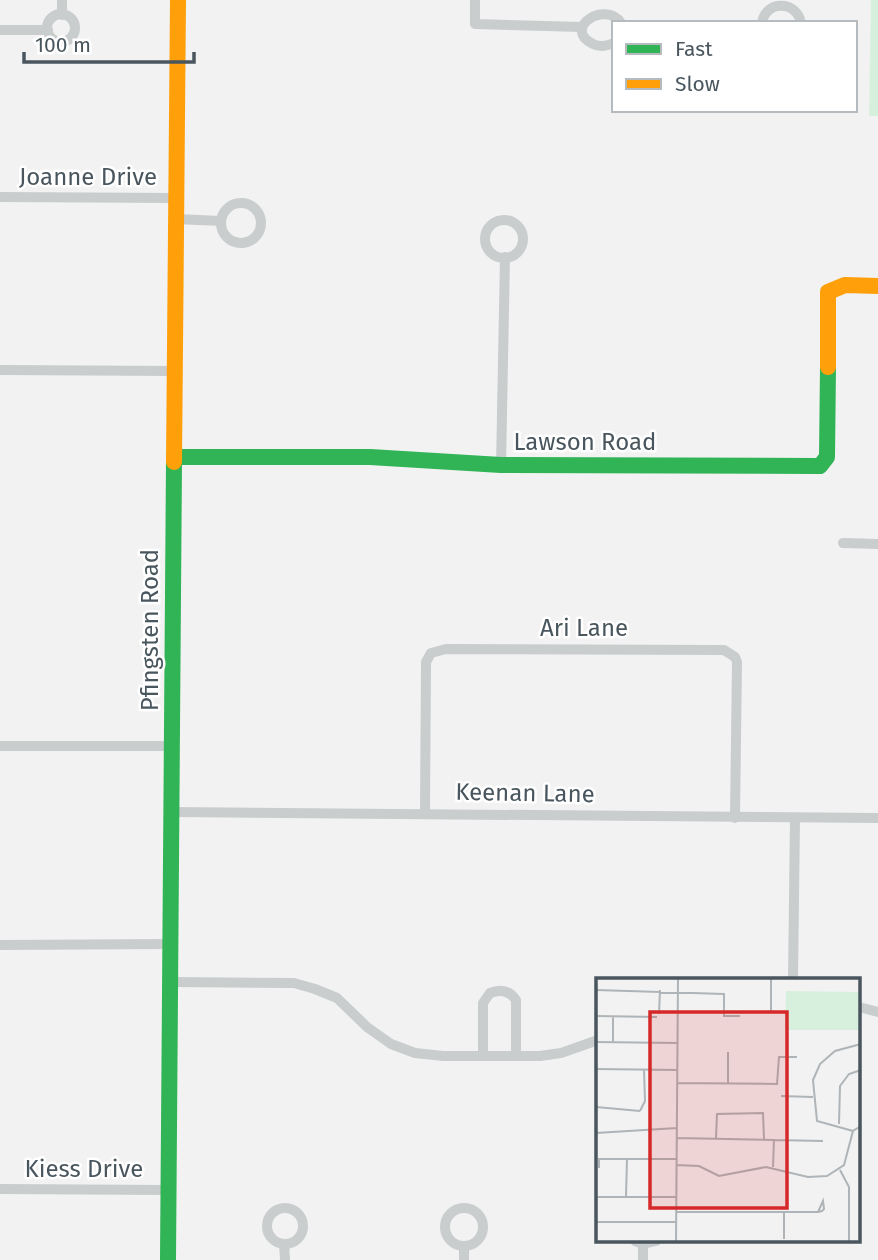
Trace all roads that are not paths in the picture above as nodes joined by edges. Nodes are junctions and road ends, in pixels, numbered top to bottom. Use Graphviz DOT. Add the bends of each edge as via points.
graph roads {
  1 [pos="62,0"];
  2 [pos="178,0"];
  3 [pos="475,0"];
  4 [pos="781,1"];
  5 [pos="62,15"];
  6 [pos="620,21"];
  7 [pos="762,21"];
  8 [pos="801,21"];
  9 [pos="582,27"];
  10 [pos="0,30"];
  11 [pos="48,30"];
  12 [pos="612,44"];
  13 [pos="0,197"];
  14 [pos="177,198"];
  15 [pos="176,219"];
  16 [pos="221,221"];
  17 [pos="505,257"];
  18 [pos="878,286"];
  19 [pos="0,370"];
  20 [pos="175,371"];
  21 [pos="174,457"];
  22 [pos="501,465"];
  23 [pos="843,543"];
  24 [pos="878,544"];
  25 [pos="0,746"];
  26 [pos="172,746"];
  27 [pos="171,812"];
  28 [pos="425,813"];
  29 [pos="735,818"];
  30 [pos="795,818"];
  31 [pos="878,818"];
  32 [pos="0,944"];
  33 [pos="170,944"];
  34 [pos="793,978"];
  35 [pos="170,982"];
  36 [pos="860,1007"];
  37 [pos="878,1013"];
  38 [pos="596,1041"];
  39 [pos="483,1056"];
  40 [pos="516,1056"];
  41 [pos="0,1189"];
  42 [pos="168,1190"];
  43 [pos="639,1242"];
  44 [pos="284,1244"];
  45 [pos="464,1246"];
  46 [pos="168,1260"];
  47 [pos="285,1260"];
  48 [pos="464,1260"];
  49 [pos="643,1260"];
  1 -- 5 [label="street"];
  2 -- 14 [label="main road, Pfingsten Road"];
  3 -- 9 [label="street" via="475,24"];
  4 -- 7 [label="street" via="764,12"];
  4 -- 8 [label="street" via="793,7"];
  5 -- 11 [label="street" via="51,19"];
  5 -- 11 [label="street" via="73,20 73,36 58,42"];
  6 -- 9 [label="street" via="611,10 598,8 587,14"];
  9 -- 12 [label="street" via="596,46"];
  10 -- 11 [label="street"];
  13 -- 14 [label="street, Joanne Drive"];
  14 -- 15 [label="main road, Pfingsten Road"];
  15 -- 16 [label="street"];
  15 -- 20 [label="main road, Pfingsten Road"];
  17 -- 22 [label="street"];
  18 -- 22 [label="main road, Lawson Road" via="842,284 828,292 827,457 820,466"];
  19 -- 20 [label="street"];
  20 -- 21 [label="main road, Pfingsten Road"];
  21 -- 22 [label="main road, Lawson Road" via="370,457"];
  21 -- 26 [label="main road, Pfingsten Road"];
  23 -- 24 [label="street"];
  25 -- 26 [label="street"];
  26 -- 27 [label="main road, Pfingsten Road"];
  27 -- 28 [label="street, Keenan Lane"];
  27 -- 33 [label="main road, Pfingsten Road"];
  28 -- 29 [label="street, Keenan Lane"];
  28 -- 29 [label="street, Ari Lane" via="426,662 431,653 446,649 724,650 737,662"];
  29 -- 30 [label="street, Keenan Lane"];
  30 -- 31 [label="street, Keenan Lane"];
  30 -- 34 [label="street"];
  32 -- 33 [label="street"];
  33 -- 35 [label="main road, Pfingsten Road"];
  35 -- 39 [label="street" via="294,983 337,998 391,1044 415,1053"];
  35 -- 42 [label="main road, Pfingsten Road"];
  36 -- 37 [label="street"];
  38 -- 40 [label="street" via="561,1053"];
  39 -- 40 [label="street"];
  39 -- 40 [label="street" via="483,1003 489,993 500,990 516,1000"];
  41 -- 42 [label="street, Kiess Drive"];
  42 -- 46 [label="main road, Pfingsten Road"];
  43 -- 49 [label="street"];
  44 -- 47 [label="street"];
  45 -- 48 [label="street"];
}
